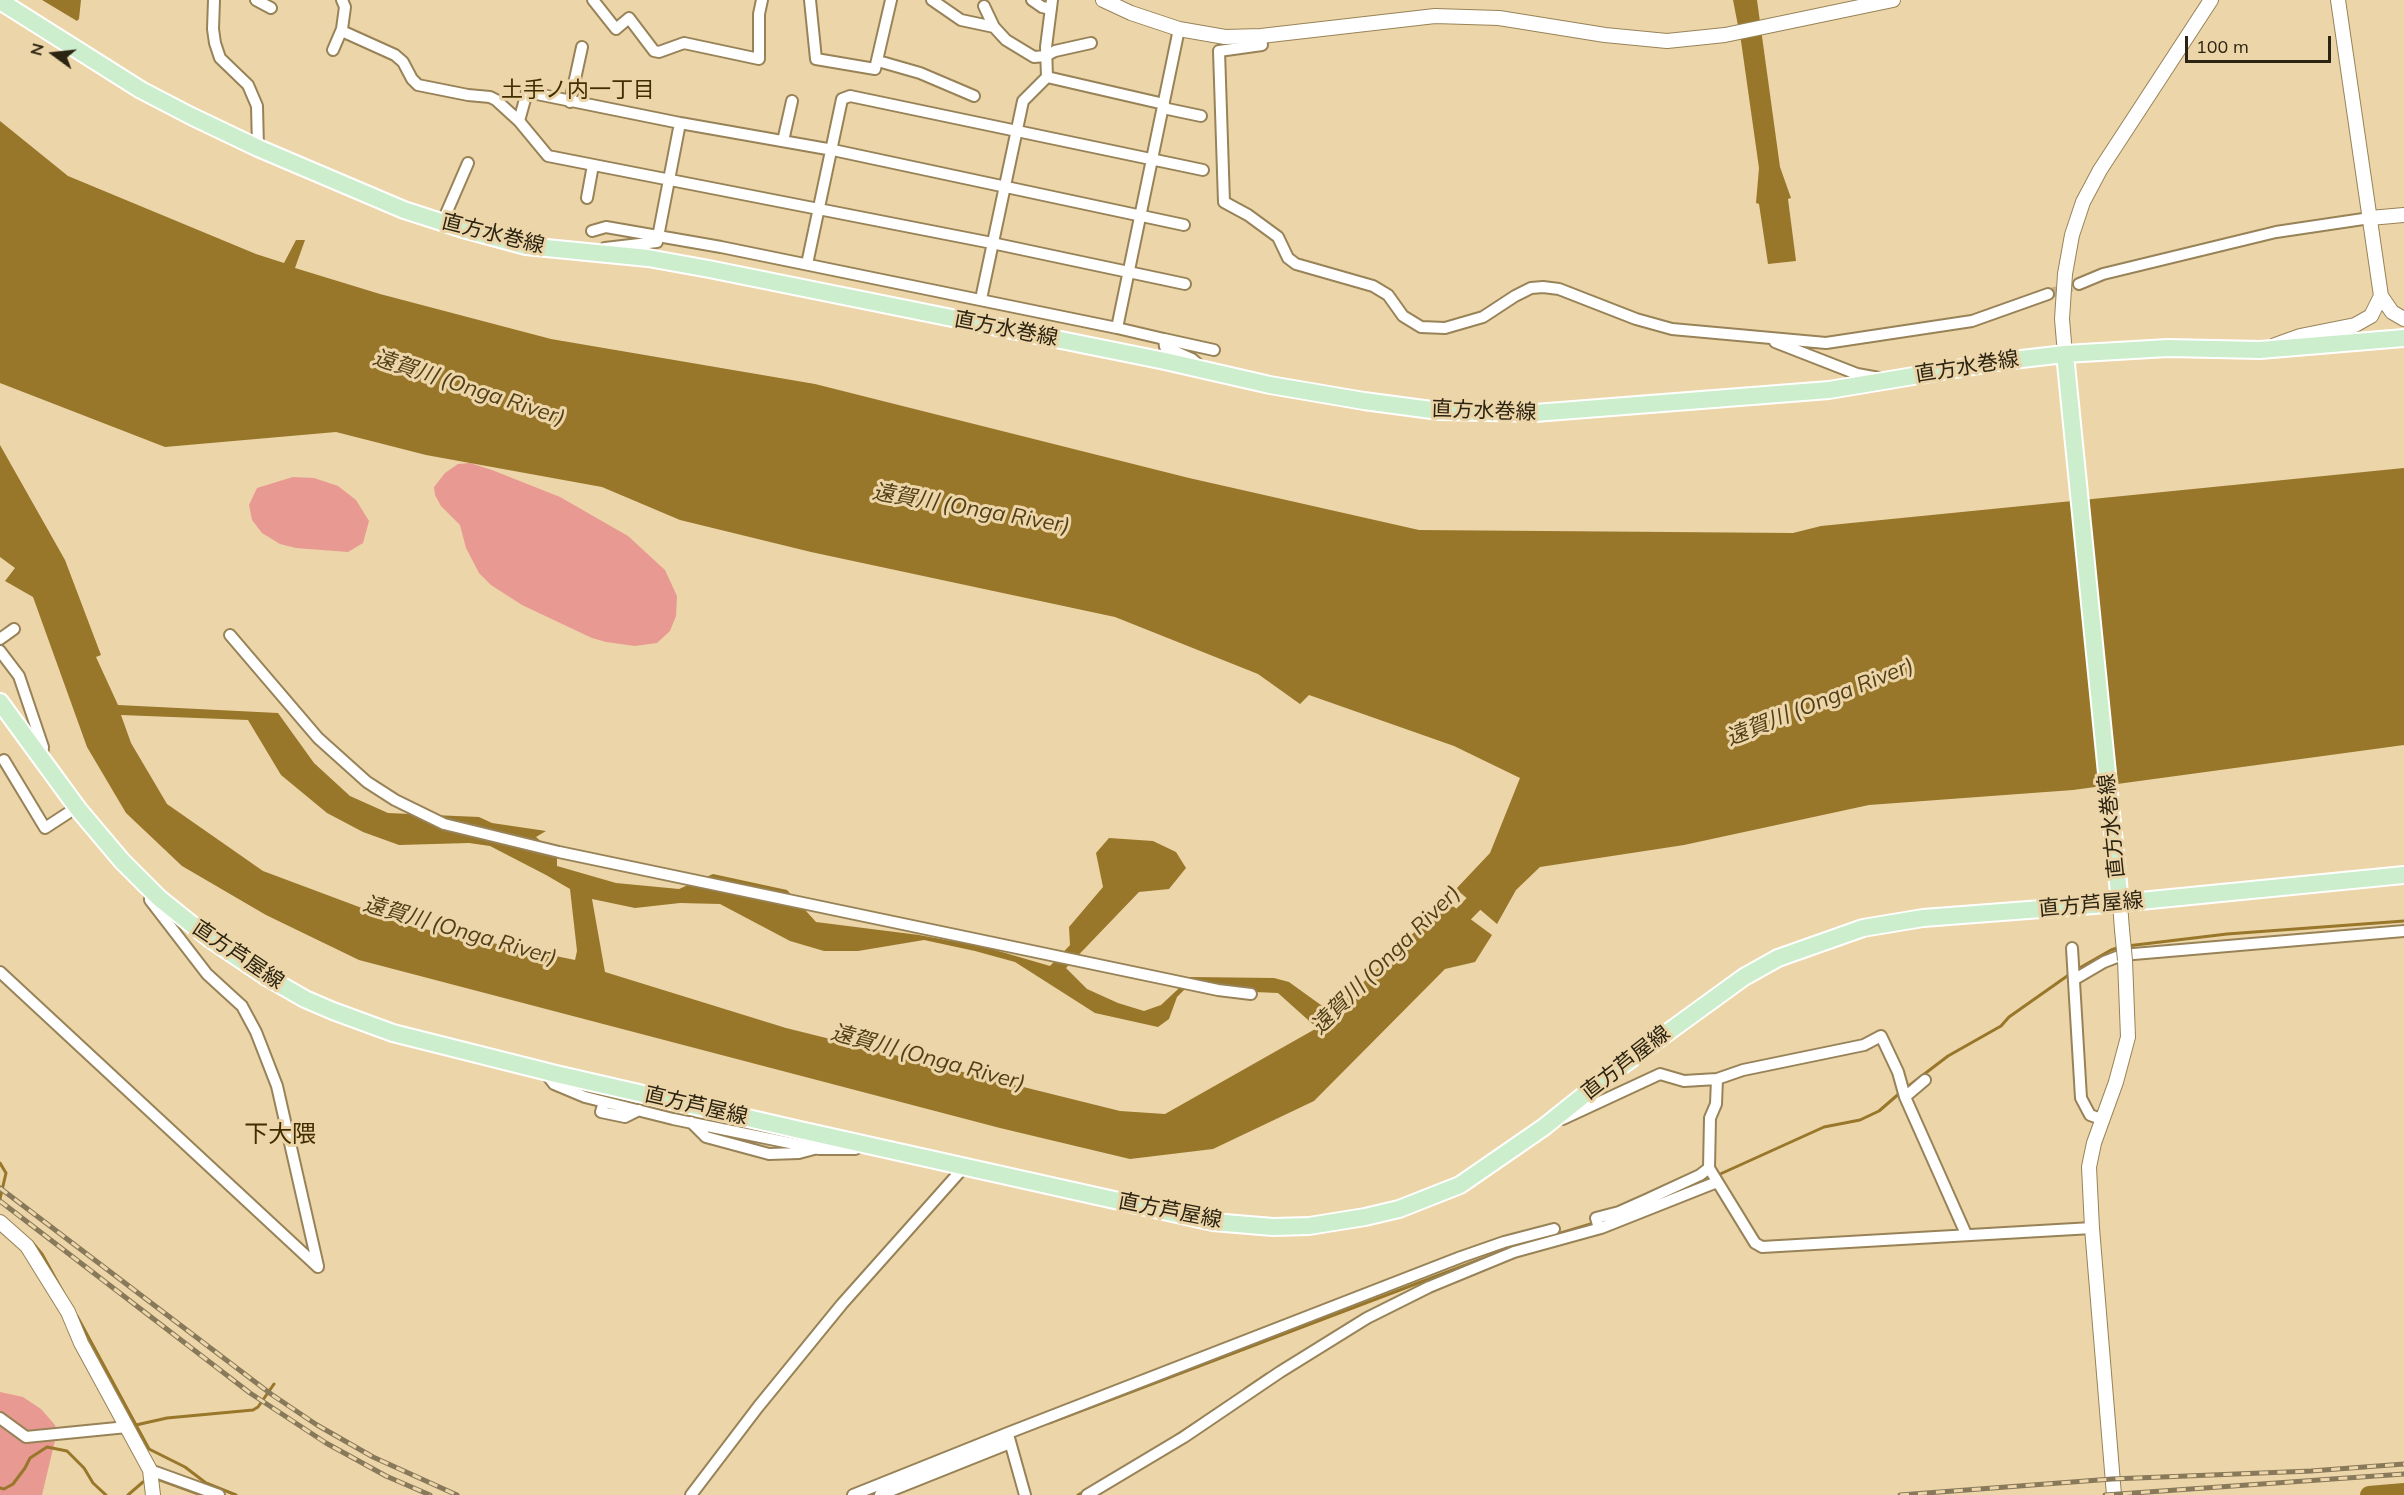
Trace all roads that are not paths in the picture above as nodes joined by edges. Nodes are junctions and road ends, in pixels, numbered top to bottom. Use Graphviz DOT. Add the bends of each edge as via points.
graph roads {
  1 [pos="214,0"];
  2 [pos="256,0"];
  3 [pos="342,0"];
  4 [pos="593,0"];
  5 [pos="762,0"];
  6 [pos="810,0"];
  7 [pos="891,0"];
  8 [pos="932,0"];
  9 [pos="1032,0"];
  10 [pos="1103,0"];
  11 [pos="1893,0"];
  12 [pos="2211,0"];
  13 [pos="2338,0"];
  14 [pos="0,1"];
  15 [pos="1051,4"];
  16 [pos="984,6"];
  17 [pos="271,8"];
  18 [pos="994,27"];
  19 [pos="342,29"];
  20 [pos="1179,29"];
  21 [pos="1261,36"];
  22 [pos="1091,43"];
  23 [pos="582,47"];
  24 [pos="333,50"];
  25 [pos="1046,56"];
  26 [pos="878,61"];
  27 [pos="1047,77"];
  28 [pos="974,96"];
  29 [pos="792,101"];
  30 [pos="570,102"];
  31 [pos="1163,106"];
  32 [pos="1201,116"];
  33 [pos="519,122"];
  34 [pos="680,123"];
  35 [pos="1016,131"];
  36 [pos="783,141"];
  37 [pos="258,148"];
  38 [pos="833,150"];
  39 [pos="1152,158"];
  40 [pos="468,163"];
  41 [pos="593,165"];
  42 [pos="1203,170"];
  43 [pos="669,179"];
  44 [pos="1005,187"];
  45 [pos="587,198"];
  46 [pos="819,208"];
  47 [pos="2404,215"];
  48 [pos="1141,216"];
  49 [pos="2370,218"];
  50 [pos="442,223"];
  51 [pos="1184,225"];
  52 [pos="592,231"];
  53 [pos="658,236"];
  54 [pos="992,243"];
  55 [pos="578,251"];
  56 [pos="807,264"];
  57 [pos="1129,272"];
  58 [pos="1185,284"];
  59 [pos="2079,284"];
  60 [pos="2048,294"];
  61 [pos="2381,296"];
  62 [pos="981,299"];
  63 [pos="2404,318"];
  64 [pos="1117,328"];
  65 [pos="2404,338"];
  66 [pos="1164,339"];
  67 [pos="1770,339"];
  68 [pos="1214,350"];
  69 [pos="2260,350"];
  70 [pos="2066,359"];
  71 [pos="1206,371"];
  72 [pos="1886,380"];
  73 [pos="14,629"];
  74 [pos="230,635"];
  75 [pos="0,639"];
  76 [pos="0,651"];
  77 [pos="0,702"];
  78 [pos="42,759"];
  79 [pos="4,760"];
  80 [pos="68,813"];
  81 [pos="2404,875"];
  82 [pos="151,890"];
  83 [pos="2119,899"];
  84 [pos="2404,931"];
  85 [pos="2072,948"];
  86 [pos="0,972"];
  87 [pos="2075,979"];
  88 [pos="1251,994"];
  89 [pos="544,1071"];
  90 [pos="1717,1079"];
  91 [pos="1925,1080"];
  92 [pos="1903,1093"];
  93 [pos="2101,1119"];
  94 [pos="1544,1127"];
  95 [pos="865,1144"];
  96 [pos="965,1166"];
  97 [pos="1713,1175"];
  98 [pos="0,1222"];
  99 [pos="2091,1228"];
  100 [pos="1554,1229"];
  101 [pos="1966,1234"];
  102 [pos="0,1418"];
  103 [pos="127,1427"];
  104 [pos="150,1470"];
  105 [pos="153,1495"];
  106 [pos="219,1495"];
  107 [pos="691,1495"];
  108 [pos="853,1495"];
  109 [pos="880,1495"];
  110 [pos="1025,1495"];
  111 [pos="1087,1495"];
  112 [pos="2114,1495"];
  1 -- 37 [label="street" via="213,29 220,58 248,85 257,106"];
  2 -- 17 [label="street"];
  3 -- 19 [label="street"];
  4 -- 5 [label="street" via="616,29 629,18 654,51 684,43 759,59"];
  6 -- 26 [label="street" via="816,59 875,69"];
  7 -- 26 [label="street"];
  8 -- 18 [label="street" via="961,20"];
  9 -- 15 [label="street" via="1042,7"];
  10 -- 20 [label="street"];
  11 -- 21 [label="street" via="1725,35 1666,41 1499,18 1435,16"];
  12 -- 70 [label="street" via="2083,202 2065,274 2062,319"];
  13 -- 49 [label="street"];
  14 -- 37 [label="main road, 直方水巻線" via="141,90"];
  15 -- 25 [label="street"];
  16 -- 18 [label="street"];
  18 -- 25 [label="street" via="1022,51 1034,57"];
  19 -- 24 [label="street"];
  19 -- 33 [label="street" via="395,55 418,85 490,97"];
  20 -- 21 [label="street" via="1225,37"];
  20 -- 31 [label="street"];
  21 -- 67 [label="street" via="1262,45 1219,51 1224,202 1278,237 1288,258 1296,264 1374,286 1388,295 1403,316 1431,329 1483,317 1515,296 1544,287 1672,328"];
  22 -- 25 [label="street"];
  23 -- 30 [label="street"];
  25 -- 27 [label="street"];
  26 -- 28 [label="street" via="920,73"];
  27 -- 31 [label="street"];
  27 -- 35 [label="street" via="1023,101"];
  29 -- 36 [label="street"];
  30 -- 33 [label="street" via="526,92"];
  30 -- 34 [label="street"];
  31 -- 32 [label="street"];
  31 -- 39 [label="street"];
  33 -- 41 [label="street" via="548,156"];
  34 -- 36 [label="street"];
  34 -- 43 [label="street"];
  35 -- 38 [label="street" via="850,96 842,99"];
  35 -- 39 [label="street"];
  35 -- 44 [label="street"];
  36 -- 38 [label="street"];
  37 -- 50 [label="main road, 直方水巻線"];
  38 -- 44 [label="street"];
  38 -- 46 [label="street"];
  39 -- 42 [label="street"];
  39 -- 48 [label="street"];
  40 -- 50 [label="street"];
  41 -- 43 [label="street"];
  41 -- 45 [label="street"];
  43 -- 46 [label="street"];
  43 -- 53 [label="street"];
  44 -- 48 [label="street"];
  44 -- 54 [label="street"];
  46 -- 54 [label="street"];
  46 -- 56 [label="street"];
  47 -- 49 [label="street"];
  48 -- 51 [label="street"];
  48 -- 57 [label="street"];
  49 -- 59 [label="street" via="2276,232 2103,274"];
  49 -- 61 [label="street"];
  50 -- 55 [label="main road, 直方水巻線" via="526,246"];
  52 -- 53 [label="street" via="606,227"];
  53 -- 55 [label="street" via="657,242"];
  53 -- 56 [label="street"];
  54 -- 57 [label="street"];
  54 -- 62 [label="street"];
  55 -- 71 [label="main road, 直方水巻線" via="709,269"];
  56 -- 62 [label="street"];
  57 -- 58 [label="street"];
  57 -- 64 [label="street"];
  60 -- 67 [label="street" via="1972,321 1826,344"];
  61 -- 63 [label="street" via="2392,312"];
  61 -- 69 [label="street" via="2371,316 2355,325 2300,336"];
  62 -- 64 [label="street"];
  64 -- 66 [label="street"];
  65 -- 69 [label="main road, 直方水巻線"];
  66 -- 68 [label="street"];
  66 -- 71 [label="street" via="1165,347 1192,359"];
  67 -- 72 [label="street" via="1857,374"];
  69 -- 70 [label="main road, 直方水巻線" via="2168,348"];
  70 -- 72 [label="main road, 直方水巻線" via="2004,361"];
  70 -- 83 [label="main road, 直方水巻線"];
  71 -- 72 [label="main road, 直方水巻線" via="1364,402 1439,411 1534,413 1829,390"];
  73 -- 75 [label="street"];
  74 -- 88 [label="street" via="318,738 368,782 444,824 559,852"];
  76 -- 78 [label="street" via="19,676 43,747"];
  77 -- 78 [label="main road, 直方芦屋線"];
  78 -- 82 [label="main road, 直方芦屋線" via="79,810"];
  79 -- 80 [label="street" via="45,828"];
  81 -- 83 [label="main road, 直方芦屋線"];
  82 -- 86 [label="street" via="150,900 207,974 242,1006 256,1032 277,1086 318,1267"];
  82 -- 89 [label="main road, 直方芦屋線" via="210,939 305,999 393,1033"];
  83 -- 93 [label="street, bridge" via="2128,1038"];
  83 -- 94 [label="main road, 直方芦屋線" via="1923,918 1863,928 1805,947 1744,977"];
  84 -- 87 [label="street" via="2122,955"];
  85 -- 87 [label="street"];
  87 -- 93 [label="street" via="2081,1098 2090,1115"];
  89 -- 95 [label="main road, 直方芦屋線"];
  89 -- 95 [label="street" via="554,1084 585,1097 691,1122 817,1149 855,1149"];
  90 -- 92 [label="street" via="1864,1045 1881,1036"];
  90 -- 94 [label="street" via="1684,1081 1660,1074"];
  90 -- 97 [label="street" via="1716,1104 1710,1118"];
  91 -- 92 [label="street"];
  92 -- 101 [label="street"];
  93 -- 99 [label="street" via="2089,1167"];
  94 -- 96 [label="main road, 直方芦屋線" via="1460,1185 1432,1197 1399,1209 1309,1226 1213,1222"];
  95 -- 96 [label="main road, 直方芦屋線"];
  96 -- 107 [label="street" via="842,1304"];
  97 -- 101 [label="street" via="1755,1243 1762,1248"];
  97 -- 111 [label="street" via="1598,1225 1514,1251 1367,1318"];
  98 -- 103 [label="street" via="27,1246 45,1273"];
  99 -- 101 [label="street"];
  99 -- 112 [label="street"];
  100 -- 108 [label="street" via="1461,1257"];
  102 -- 103 [label="street" via="26,1437"];
  103 -- 104 [label="street"];
  104 -- 105 [label="street"];
  104 -- 106 [label="street"];
  109 -- 110 [label="street" via="1009,1440"];
}
